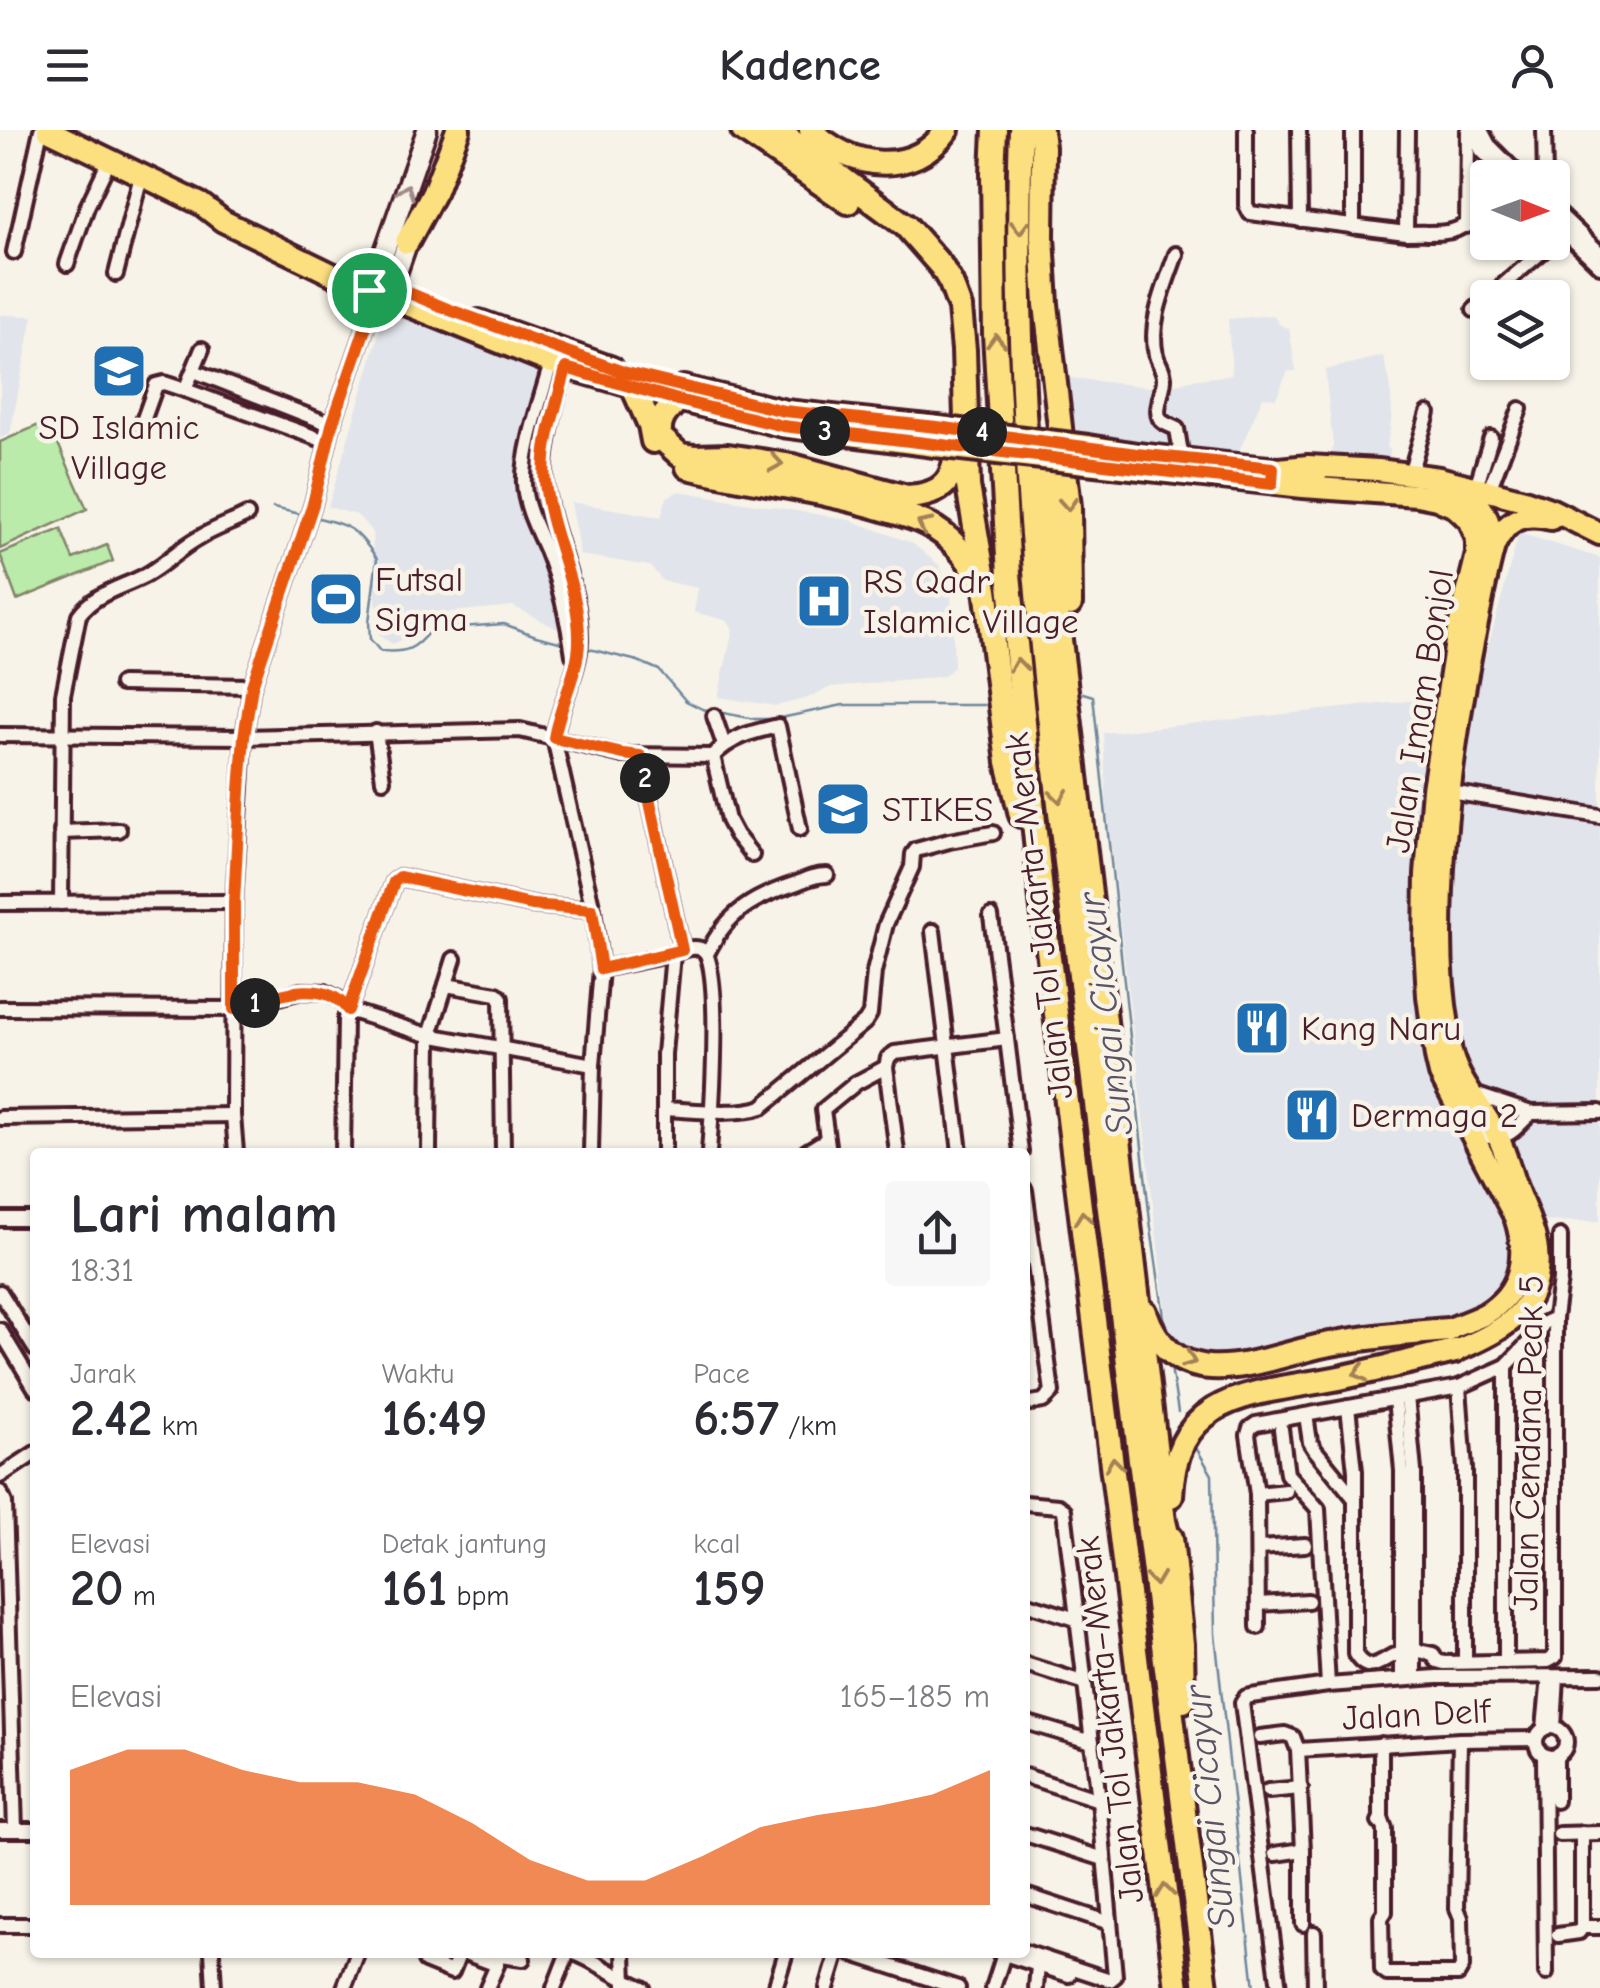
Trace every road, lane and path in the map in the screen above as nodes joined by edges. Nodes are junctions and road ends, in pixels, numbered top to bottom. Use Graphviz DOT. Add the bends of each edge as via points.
graph roads {
  1 [pos="44,130"];
  2 [pos="427,130"];
  3 [pos="447,130"];
  4 [pos="458,130"];
  5 [pos="743,130"];
  6 [pos="777,130"];
  7 [pos="811,130"];
  8 [pos="947,130"];
  9 [pos="995,130"];
  10 [pos="1021,130"];
  11 [pos="1040,130"];
  12 [pos="1246,130"];
  13 [pos="1299,130"];
  14 [pos="1354,130"];
  15 [pos="1407,130"];
  16 [pos="1469,130"];
  17 [pos="1481,130"];
  18 [pos="1544,130"];
  19 [pos="110,158"];
  20 [pos="1494,160"];
  21 [pos="1502,160"];
  22 [pos="1545,160"];
  23 [pos="141,176"];
  24 [pos="1300,220"];
  25 [pos="1470,223"];
  26 [pos="1467,226"];
  27 [pos="1353,227"];
  28 [pos="1570,227"];
  29 [pos="1406,234"];
  30 [pos="1570,236"];
  31 [pos="407,242"];
  32 [pos="14,252"];
  33 [pos="1176,254"];
  34 [pos="1597,257"];
  35 [pos="1532,260"];
  36 [pos="67,264"];
  37 [pos="116,274"];
  38 [pos="1509,280"];
  39 [pos="380,288"];
  40 [pos="1022,342"];
  41 [pos="202,349"];
  42 [pos="561,358"];
  43 [pos="194,371"];
  44 [pos="633,387"];
  45 [pos="185,390"];
  46 [pos="671,398"];
  47 [pos="1520,409"];
  48 [pos="1428,413"];
  49 [pos="142,424"];
  50 [pos="650,424"];
  51 [pos="332,425"];
  52 [pos="936,436"];
  53 [pos="1491,438"];
  54 [pos="328,442"];
  55 [pos="1087,454"];
  56 [pos="1182,459"];
  57 [pos="1275,473"];
  58 [pos="1410,474"];
  59 [pos="544,479"];
  60 [pos="524,482"];
  61 [pos="1483,488"];
  62 [pos="247,515"];
  63 [pos="1598,533"];
  64 [pos="1491,556"];
  65 [pos="987,596"];
  66 [pos="575,641"];
  67 [pos="122,684"];
  68 [pos="252,686"];
  69 [pos="714,716"];
  70 [pos="376,732"];
  71 [pos="0,735"];
  72 [pos="61,735"];
  73 [pos="244,737"];
  74 [pos="554,738"];
  75 [pos="724,745"];
  76 [pos="640,756"];
  77 [pos="712,756"];
  78 [pos="1074,757"];
  79 [pos="383,780"];
  80 [pos="1450,792"];
  81 [pos="1600,816"];
  82 [pos="800,829"];
  83 [pos="119,830"];
  84 [pos="61,832"];
  85 [pos="994,833"];
  86 [pos="752,855"];
  87 [pos="827,875"];
  88 [pos="1433,892"];
  89 [pos="0,902"];
  90 [pos="61,902"];
  91 [pos="234,902"];
  92 [pos="1042,902"];
  93 [pos="592,910"];
  94 [pos="991,916"];
  95 [pos="933,931"];
  96 [pos="703,951"];
  97 [pos="678,952"];
  98 [pos="454,959"];
  99 [pos="601,969"];
  100 [pos="446,985"];
  101 [pos="0,1008"];
  102 [pos="234,1009"];
  103 [pos="348,1010"];
  104 [pos="430,1035"];
  105 [pos="1007,1039"];
  106 [pos="949,1047"];
  107 [pos="502,1048"];
  108 [pos="594,1065"];
  109 [pos="886,1067"];
  110 [pos="1468,1092"];
  111 [pos="713,1106"];
  112 [pos="664,1110"];
  113 [pos="1600,1112"];
  114 [pos="1531,1113"];
  115 [pos="233,1115"];
  116 [pos="0,1118"];
  117 [pos="1471,1134"];
  118 [pos="1499,1138"];
  119 [pos="828,1146"];
  120 [pos="236,1148"];
  121 [pos="343,1148"];
  122 [pos="429,1148"];
  123 [pos="503,1148"];
  124 [pos="591,1148"];
  125 [pos="664,1148"];
  126 [pos="709,1148"];
  127 [pos="896,1148"];
  128 [pos="960,1148"];
  129 [pos="1020,1148"];
  130 [pos="0,1219"];
  131 [pos="30,1219"];
  132 [pos="1560,1236"];
  133 [pos="1030,1244"];
  134 [pos="1136,1285"];
  135 [pos="0,1292"];
  136 [pos="1556,1318"];
  137 [pos="20,1323"];
  138 [pos="30,1323"];
  139 [pos="0,1330"];
  140 [pos="30,1340"];
  141 [pos="1452,1340"];
  142 [pos="1506,1366"];
  143 [pos="30,1380"];
  144 [pos="1458,1387"];
  145 [pos="1401,1397"];
  146 [pos="1030,1403"];
  147 [pos="1348,1407"];
  148 [pos="1306,1415"];
  149 [pos="1281,1428"];
  150 [pos="30,1457"];
  151 [pos="0,1476"];
  152 [pos="1286,1491"];
  153 [pos="0,1492"];
  154 [pos="1257,1494"];
  155 [pos="1355,1499"];
  156 [pos="1030,1503"];
  157 [pos="1305,1545"];
  158 [pos="1258,1548"];
  159 [pos="1171,1551"];
  160 [pos="1308,1601"];
  161 [pos="1258,1604"];
  162 [pos="1030,1605"];
  163 [pos="1076,1619"];
  164 [pos="1258,1627"];
  165 [pos="1408,1651"];
  166 [pos="1465,1662"];
  167 [pos="1506,1662"];
  168 [pos="1030,1666"];
  169 [pos="1600,1676"];
  170 [pos="1553,1677"];
  171 [pos="1408,1679"];
  172 [pos="1085,1683"];
  173 [pos="1328,1685"];
  174 [pos="1030,1723"];
  175 [pos="1545,1731"];
  176 [pos="1260,1736"];
  177 [pos="1460,1740"];
  178 [pos="1092,1742"];
  179 [pos="1381,1744"];
  180 [pos="1298,1750"];
  181 [pos="6,1754"];
  182 [pos="1550,1756"];
  183 [pos="1030,1778"];
  184 [pos="1301,1788"];
  185 [pos="1268,1791"];
  186 [pos="1098,1800"];
  187 [pos="1556,1801"];
  188 [pos="1184,1819"];
  189 [pos="7,1830"];
  190 [pos="1600,1833"];
  191 [pos="1559,1834"];
  192 [pos="1582,1834"];
  193 [pos="1030,1836"];
  194 [pos="1303,1850"];
  195 [pos="1275,1854"];
  196 [pos="1104,1859"];
  197 [pos="1030,1897"];
  198 [pos="1110,1923"];
  199 [pos="0,1925"];
  200 [pos="30,1925"];
  201 [pos="1582,1927"];
  202 [pos="1600,1927"];
  203 [pos="1558,1935"];
  204 [pos="1030,1954"];
  205 [pos="212,1958"];
  206 [pos="356,1958"];
  207 [pos="426,1958"];
  208 [pos="458,1958"];
  209 [pos="479,1958"];
  210 [pos="497,1958"];
  211 [pos="515,1958"];
  212 [pos="568,1958"];
  213 [pos="587,1958"];
  214 [pos="624,1958"];
  215 [pos="784,1958"];
  216 [pos="836,1958"];
  217 [pos="866,1958"];
  218 [pos="1000,1958"];
  219 [pos="1015,1958"];
  220 [pos="523,1959"];
  221 [pos="497,1964"];
  222 [pos="1038,1966"];
  223 [pos="1546,1973"];
  224 [pos="625,1984"];
  225 [pos="1081,1984"];
  226 [pos="1110,1984"];
  227 [pos="559,1986"];
  228 [pos="214,1988"];
  229 [pos="344,1988"];
  230 [pos="487,1988"];
  231 [pos="643,1988"];
  232 [pos="775,1988"];
  233 [pos="827,1988"];
  234 [pos="958,1988"];
  235 [pos="993,1988"];
  236 [pos="1036,1988"];
  237 [pos="1177,1988"];
  238 [pos="1206,1988"];
  239 [pos="1279,1988"];
  240 [pos="1315,1988"];
  1 -- 19 [label="main road, Jalan Imam Bonjol"];
  1 -- 32 [label="street"];
  39 -- 2 [label="street, one-way"];
  3 -- 31 [label="street"];
  4 -- 31 [label="highway"];
  46 -- 5 [label="highway, one-way" via="660,437 680,454 793,466 908,496 938,490 952,474 959,424 956,354 938,280 907,246"];
  6 -- 65 [label="highway" via="906,226 950,282 960,308 968,486"];
  7 -- 8 [label="highway" via="854,158 899,163 928,151"];
  92 -- 9 [label="highway, Jalan Tol Jakarta–Merak, one-way" via="1008,574 995,334"];
  10 -- 40 [label="highway, Jalan Tol Jakarta–Merak, one-way"];
  11 -- 78 [label="highway, one-way" via="1050,357 1069,507"];
  12 -- 24 [label="street" via="1250,213"];
  13 -- 24 [label="street"];
  14 -- 27 [label="street"];
  15 -- 29 [label="street"];
  16 -- 20 [label="street"];
  16 -- 26 [label="street"];
  17 -- 21 [label="street"];
  18 -- 22 [label="street"];
  19 -- 23 [label="main road, Jalan Imam Bonjol"];
  19 -- 36 [label="street"];
  23 -- 37 [label="street"];
  23 -- 39 [label="main road, Jalan Imam Bonjol" via="223,221"];
  24 -- 27 [label="street"];
  25 -- 26 [label="street"];
  26 -- 29 [label="street"];
  27 -- 29 [label="street"];
  28 -- 34 [label="street"];
  30 -- 34 [label="street"];
  31 -- 39 [label="street"];
  33 -- 56 [label="street" via="1155,342 1165,384 1158,414 1177,429"];
  35 -- 38 [label="street"];
  39 -- 42 [label="main road, Jalan Imam Bonjol"];
  39 -- 51 [label="street"];
  40 -- 78 [label="highway" via="1043,460"];
  40 -- 188 [label="highway, Jalan Tol Jakarta–Merak, one-way" via="1038,617"];
  41 -- 43 [label="street"];
  42 -- 44 [label="main road, Jalan Imam Bonjol"];
  42 -- 52 [label="main road, Jalan Imam Bonjol" via="784,411"];
  42 -- 59 [label="street"];
  42 -- 60 [label="street" via="530,444"];
  43 -- 45 [label="street"];
  43 -- 51 [label="street"];
  44 -- 46 [label="main road, Jalan Imam Bonjol"];
  44 -- 50 [label="highway"];
  45 -- 49 [label="street" via="156,386"];
  45 -- 54 [label="street"];
  46 -- 50 [label="highway"];
  46 -- 52 [label="main road, Jalan Imam Bonjol" via="783,426"];
  47 -- 61 [label="street"];
  48 -- 58 [label="street"];
  65 -- 50 [label="highway, one-way" via="959,550 927,524 861,502 672,463 654,445"];
  51 -- 54 [label="street"];
  52 -- 55 [label="main road, Jalan Imam Bonjol, bridge"];
  53 -- 61 [label="street"];
  54 -- 68 [label="street"];
  55 -- 56 [label="main road, Jalan Imam Bonjol"];
  55 -- 57 [label="main road, Jalan Imam Bonjol"];
  56 -- 57 [label="main road, Jalan Imam Bonjol"];
  57 -- 58 [label="main road, Jalan Imam Bonjol" via="1308,466"];
  57 -- 64 [label="main road" via="1378,480 1472,497 1490,522"];
  57 -- 88 [label="main road, Jalan Imam Bonjol" via="1437,499 1463,513 1477,540 1436,773"];
  58 -- 61 [label="main road, Jalan Imam Bonjol"];
  59 -- 60 [label="street"];
  59 -- 66 [label="street" via="579,624"];
  60 -- 66 [label="street"];
  61 -- 63 [label="main road, Jalan Imam Bonjol"];
  62 -- 72 [label="street" via="86,606 63,695"];
  63 -- 64 [label="main road" via="1527,516 1501,530"];
  64 -- 80 [label="main road, Jalan Imam Bonjol"];
  65 -- 92 [label="highway" via="1008,762"];
  66 -- 74 [label="street"];
  67 -- 68 [label="street"];
  68 -- 73 [label="street"];
  69 -- 75 [label="street"];
  70 -- 73 [label="street"];
  70 -- 74 [label="street" via="520,730"];
  70 -- 79 [label="street"];
  71 -- 72 [label="street"];
  72 -- 73 [label="street"];
  72 -- 84 [label="street"];
  73 -- 91 [label="street"];
  74 -- 76 [label="street"];
  74 -- 93 [label="street"];
  75 -- 77 [label="street"];
  75 -- 82 [label="street" via="778,726"];
  76 -- 77 [label="street"];
  76 -- 97 [label="street"];
  77 -- 86 [label="street" via="728,820"];
  78 -- 134 [label="highway"];
  80 -- 81 [label="street"];
  80 -- 88 [label="main road, Jalan Imam Bonjol"];
  83 -- 84 [label="street"];
  84 -- 90 [label="street"];
  85 -- 111 [label="street" via="913,854 886,924 865,1022 762,1106 730,1112"];
  87 -- 96 [label="street" via="748,902"];
  88 -- 110 [label="main road, Jalan Imam Bonjol" via="1452,1055"];
  88 -- 117 [label="main road, Jalan Imam Bonjol" via="1428,996 1436,1056"];
  89 -- 90 [label="street"];
  90 -- 91 [label="street"];
  91 -- 102 [label="street"];
  237 -- 92 [label="highway, Jalan Tol Jakarta–Merak, one-way"];
  93 -- 99 [label="street"];
  93 -- 103 [label="street" via="532,905 400,877"];
  94 -- 105 [label="street"];
  95 -- 106 [label="street"];
  96 -- 97 [label="street"];
  96 -- 111 [label="street" via="710,966"];
  97 -- 99 [label="street"];
  97 -- 112 [label="street"];
  98 -- 100 [label="street"];
  99 -- 108 [label="street"];
  100 -- 104 [label="street"];
  100 -- 107 [label="street" via="500,995"];
  101 -- 102 [label="street"];
  102 -- 103 [label="street" via="301,991 325,992"];
  102 -- 115 [label="street"];
  103 -- 104 [label="street"];
  103 -- 121 [label="street"];
  104 -- 107 [label="street"];
  104 -- 122 [label="street"];
  105 -- 106 [label="street"];
  105 -- 129 [label="street"];
  106 -- 109 [label="street" via="895,1053"];
  106 -- 128 [label="street"];
  107 -- 108 [label="street"];
  107 -- 123 [label="street"];
  108 -- 124 [label="street"];
  109 -- 119 [label="street" via="823,1110"];
  109 -- 127 [label="street"];
  110 -- 114 [label="street"];
  110 -- 118 [label="main road, Jalan Imam Bonjol"];
  111 -- 112 [label="street"];
  111 -- 126 [label="street"];
  112 -- 125 [label="street"];
  113 -- 114 [label="street"];
  114 -- 118 [label="street"];
  115 -- 116 [label="street"];
  115 -- 120 [label="street"];
  117 -- 118 [label="street"];
  117 -- 141 [label="main road, Jalan Imam Bonjol" via="1515,1217 1523,1258 1508,1294"];
  118 -- 141 [label="main road, Jalan Imam Bonjol" via="1534,1230 1536,1278 1530,1297 1505,1326 1485,1339"];
  130 -- 131 [label="street"];
  132 -- 136 [label="street, Jalan Cendana Peak 5"];
  133 -- 146 [label="street" via="1052,1392"];
  134 -- 141 [label="highway, one-way" via="1166,1349 1208,1367 1244,1366 1374,1336"];
  134 -- 159 [label="highway"];
  135 -- 137 [label="street"];
  136 -- 142 [label="street"];
  136 -- 167 [label="street, Jalan Cendana Peak 5" via="1555,1657"];
  137 -- 138 [label="street"];
  137 -- 140 [label="street"];
  139 -- 143 [label="street"];
  141 -- 159 [label="highway, one-way" via="1334,1379 1253,1392 1199,1420 1183,1440 1172,1476"];
  142 -- 144 [label="street"];
  142 -- 167 [label="street"];
  144 -- 145 [label="street"];
  144 -- 166 [label="street"];
  145 -- 147 [label="street"];
  145 -- 165 [label="street" via="1414,1471 1408,1499"];
  147 -- 148 [label="street"];
  147 -- 155 [label="street"];
  148 -- 154 [label="street" via="1250,1428"];
  148 -- 155 [label="street" via="1314,1450"];
  149 -- 173 [label="street" via="1287,1474 1318,1509"];
  150 -- 151 [label="street"];
  152 -- 154 [label="street"];
  153 -- 181 [label="street"];
  154 -- 158 [label="street"];
  155 -- 165 [label="street" via="1355,1654 1367,1666"];
  156 -- 163 [label="street" via="1064,1510"];
  157 -- 158 [label="street"];
  158 -- 161 [label="street"];
  159 -- 188 [label="highway" via="1182,1644"];
  160 -- 161 [label="street"];
  161 -- 164 [label="street"];
  162 -- 163 [label="street"];
  163 -- 172 [label="street"];
  165 -- 166 [label="street"];
  165 -- 171 [label="street"];
  166 -- 167 [label="street"];
  168 -- 172 [label="street"];
  169 -- 170 [label="street"];
  170 -- 171 [label="street"];
  170 -- 175 [label="street"];
  171 -- 173 [label="street"];
  172 -- 178 [label="street"];
  173 -- 239 [label="street" via="1246,1697 1242,1703"];
  174 -- 178 [label="street"];
  175 -- 177 [label="street, Jalan Delf"];
  175 -- 182 [label="street" via="1537,1748"];
  175 -- 182 [label="street" via="1562,1732 1566,1741 1564,1750"];
  176 -- 180 [label="street" via="1285,1734"];
  177 -- 179 [label="street, Jalan Delf"];
  177 -- 179 [label="street" via="1462,1967 1456,1975 1382,1970"];
  178 -- 186 [label="street"];
  179 -- 180 [label="street, Jalan Delf"];
  180 -- 184 [label="street"];
  181 -- 189 [label="street"];
  182 -- 187 [label="street"];
  182 -- 223 [label="street"];
  183 -- 186 [label="street"];
  184 -- 185 [label="street"];
  184 -- 194 [label="street"];
  186 -- 196 [label="street"];
  188 -- 238 [label="highway, Jalan Tol Jakarta–Merak"];
  190 -- 192 [label="street"];
  191 -- 192 [label="street"];
  192 -- 201 [label="street"];
  193 -- 196 [label="street"];
  194 -- 195 [label="street"];
  194 -- 240 [label="street"];
  196 -- 198 [label="street"];
  197 -- 198 [label="street"];
  198 -- 226 [label="street" via="1116,1972"];
  199 -- 200 [label="street"];
  201 -- 202 [label="street"];
  201 -- 203 [label="street"];
  204 -- 226 [label="street"];
  205 -- 228 [label="street"];
  206 -- 229 [label="street"];
  207 -- 208 [label="street" via="452,1972"];
  209 -- 221 [label="street"];
  210 -- 221 [label="street"];
  211 -- 220 [label="street"];
  212 -- 227 [label="street"];
  213 -- 224 [label="street"];
  214 -- 224 [label="street"];
  215 -- 232 [label="street"];
  216 -- 233 [label="street"];
  217 -- 234 [label="street"];
  218 -- 235 [label="street"];
  219 -- 222 [label="street"];
  221 -- 230 [label="street"];
  222 -- 225 [label="street"];
  222 -- 236 [label="street"];
  224 -- 231 [label="street"];
  225 -- 226 [label="street"];
}
